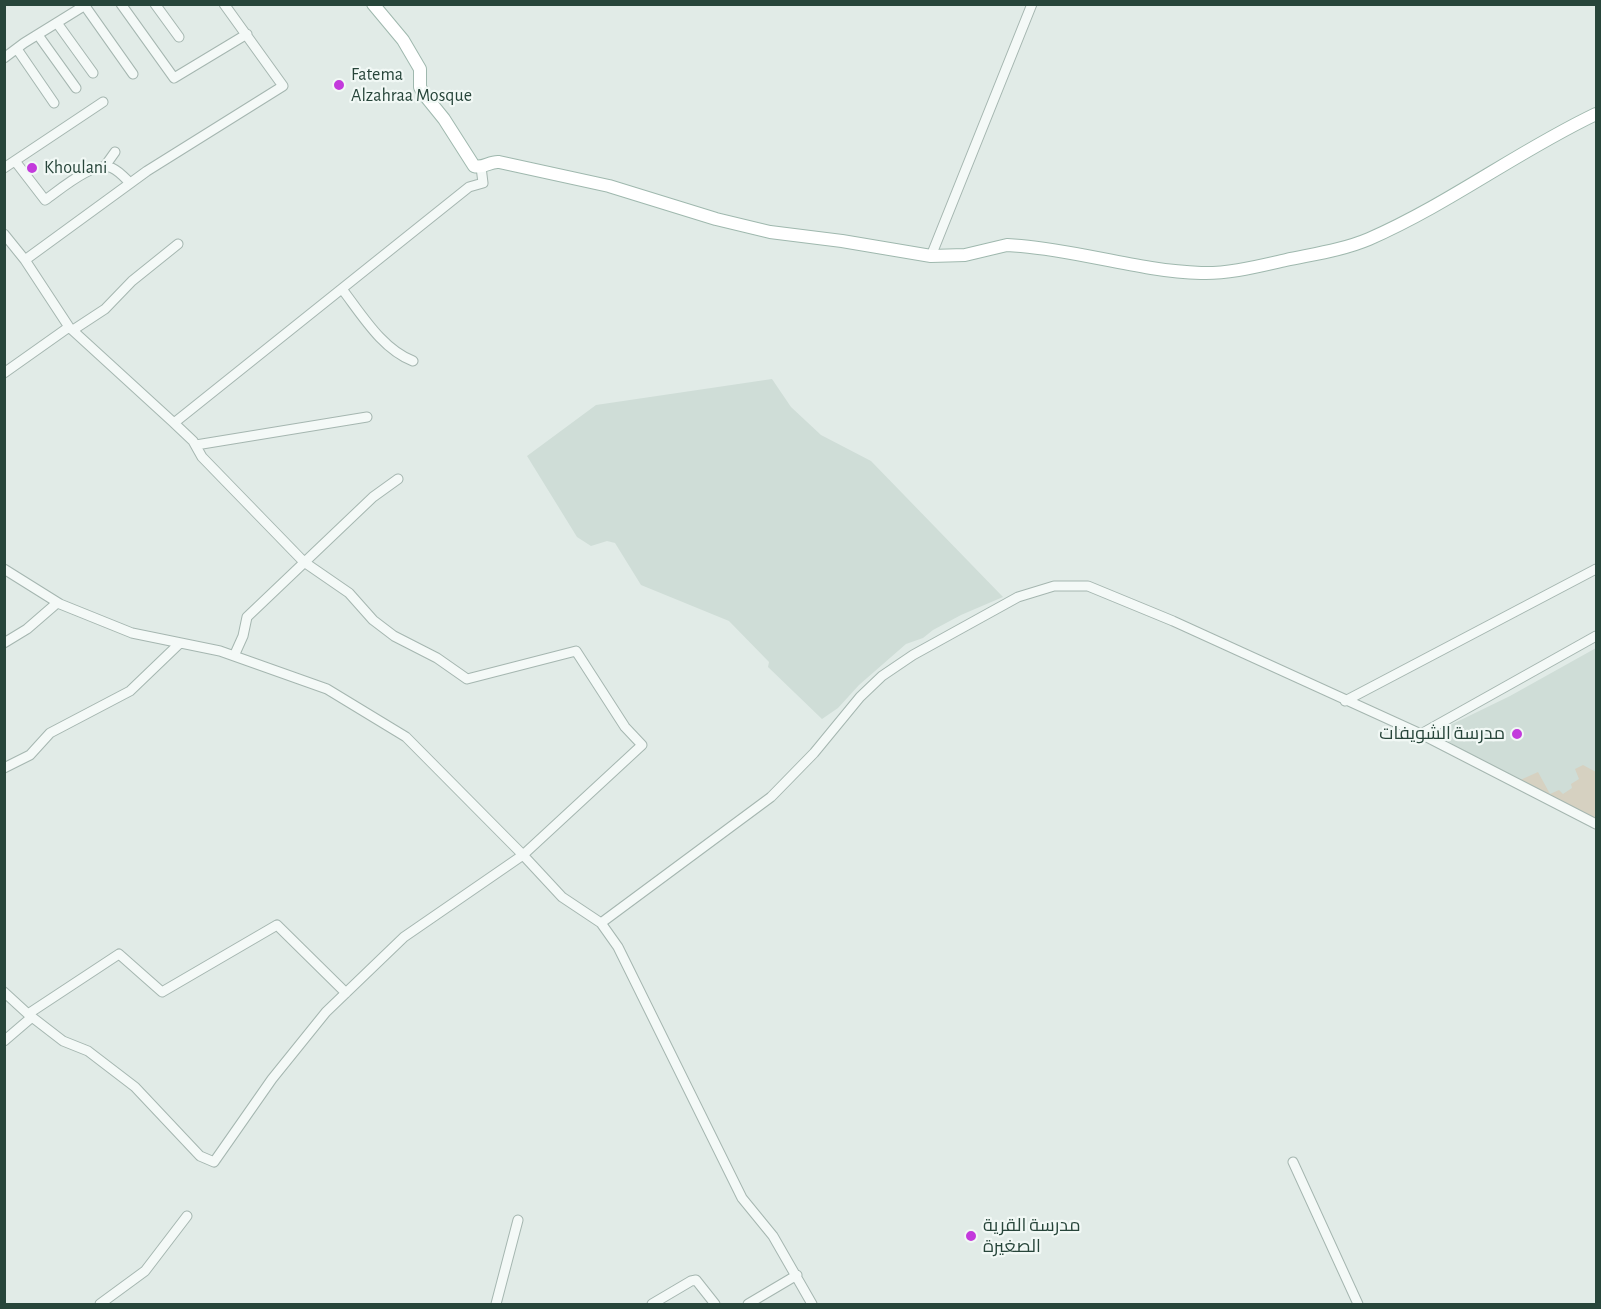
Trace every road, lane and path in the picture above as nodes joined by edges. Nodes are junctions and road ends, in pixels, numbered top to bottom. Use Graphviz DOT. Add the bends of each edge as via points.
graph roads {
  1 [pos="121,4"];
  2 [pos="155,4"];
  3 [pos="224,4"];
  4 [pos="373,4"];
  5 [pos="1032,4"];
  6 [pos="86,5"];
  7 [pos="57,23"];
  8 [pos="247,34"];
  9 [pos="38,35"];
  10 [pos="179,37"];
  11 [pos="17,49"];
  12 [pos="4,58"];
  13 [pos="93,73"];
  14 [pos="133,74"];
  15 [pos="76,88"];
  16 [pos="103,102"];
  17 [pos="54,103"];
  18 [pos="1596,114"];
  19 [pos="115,152"];
  20 [pos="15,161"];
  21 [pos="105,166"];
  22 [pos="481,167"];
  23 [pos="4,168"];
  24 [pos="130,183"];
  25 [pos="4,234"];
  26 [pos="178,244"];
  27 [pos="931,256"];
  28 [pos="25,260"];
  29 [pos="342,290"];
  30 [pos="71,328"];
  31 [pos="413,362"];
  32 [pos="4,372"];
  33 [pos="367,417"];
  34 [pos="174,423"];
  35 [pos="196,445"];
  36 [pos="398,480"];
  37 [pos="304,562"];
  38 [pos="4,569"];
  39 [pos="1596,569"];
  40 [pos="57,603"];
  41 [pos="1596,636"];
  42 [pos="4,643"];
  43 [pos="180,643"];
  44 [pos="234,656"];
  45 [pos="1346,701"];
  46 [pos="1421,734"];
  47 [pos="4,768"];
  48 [pos="1596,824"];
  49 [pos="523,855"];
  50 [pos="601,923"];
  51 [pos="4,992"];
  52 [pos="346,993"];
  53 [pos="30,1015"];
  54 [pos="4,1041"];
  55 [pos="1293,1162"];
  56 [pos="187,1216"];
  57 [pos="518,1220"];
  58 [pos="796,1275"];
  59 [pos="100,1305"];
  60 [pos="496,1305"];
  61 [pos="652,1305"];
  62 [pos="715,1305"];
  63 [pos="748,1305"];
  64 [pos="812,1305"];
  65 [pos="1358,1305"];
  1 -- 8 [label="street" via="174,78"];
  2 -- 10 [label="street"];
  3 -- 8 [label="street"];
  4 -- 22 [label="main road" via="404,40 420,69 423,93 472,164"];
  5 -- 27 [label="street"];
  6 -- 7 [label="street"];
  6 -- 14 [label="street"];
  7 -- 9 [label="street"];
  7 -- 13 [label="street"];
  8 -- 24 [label="street" via="283,86"];
  9 -- 11 [label="street"];
  9 -- 15 [label="street"];
  11 -- 12 [label="street"];
  11 -- 17 [label="street"];
  16 -- 20 [label="street"];
  18 -- 27 [label="main road" via="1370,238 1256,267 1203,274 1177,272 1007,245 965,255"];
  19 -- 21 [label="street"];
  20 -- 21 [label="street" via="45,200 90,170"];
  20 -- 23 [label="street"];
  21 -- 24 [label="street"];
  22 -- 27 [label="main road" via="495,162 532,169 609,186 770,232"];
  22 -- 29 [label="street" via="483,183 469,187"];
  24 -- 28 [label="street"];
  25 -- 28 [label="street"];
  26 -- 30 [label="street" via="105,309"];
  28 -- 30 [label="street"];
  29 -- 31 [label="street" via="379,336 400,356"];
  29 -- 34 [label="street"];
  30 -- 32 [label="street"];
  30 -- 34 [label="street"];
  33 -- 35 [label="street"];
  34 -- 35 [label="street"];
  35 -- 37 [label="street" via="202,458"];
  36 -- 37 [label="street" via="373,497"];
  37 -- 44 [label="street" via="247,617"];
  37 -- 49 [label="street" via="349,593 394,636 437,658 466,680 576,651 625,727 642,745"];
  38 -- 40 [label="street"];
  39 -- 45 [label="street"];
  40 -- 42 [label="street"];
  40 -- 43 [label="street" via="132,633"];
  41 -- 46 [label="street"];
  43 -- 44 [label="street"];
  43 -- 47 [label="street" via="130,691 50,733 30,755"];
  44 -- 49 [label="street" via="327,689 406,737"];
  45 -- 46 [label="street"];
  45 -- 50 [label="street" via="1088,586 1054,586 1018,597 913,654 882,676 771,797"];
  46 -- 48 [label="street"];
  49 -- 50 [label="street" via="562,897"];
  49 -- 52 [label="street" via="404,937"];
  50 -- 58 [label="street" via="618,947 742,1198 773,1236"];
  51 -- 53 [label="street"];
  52 -- 53 [label="street" via="278,925 162,992 119,954"];
  52 -- 53 [label="street" via="272,1079 214,1162 200,1156 135,1087 88,1051 63,1041"];
  53 -- 54 [label="street"];
  55 -- 65 [label="street"];
  56 -- 59 [label="street" via="145,1271"];
  57 -- 60 [label="street"];
  58 -- 63 [label="street"];
  58 -- 64 [label="street"];
  61 -- 62 [label="street" via="692,1281"];
}
